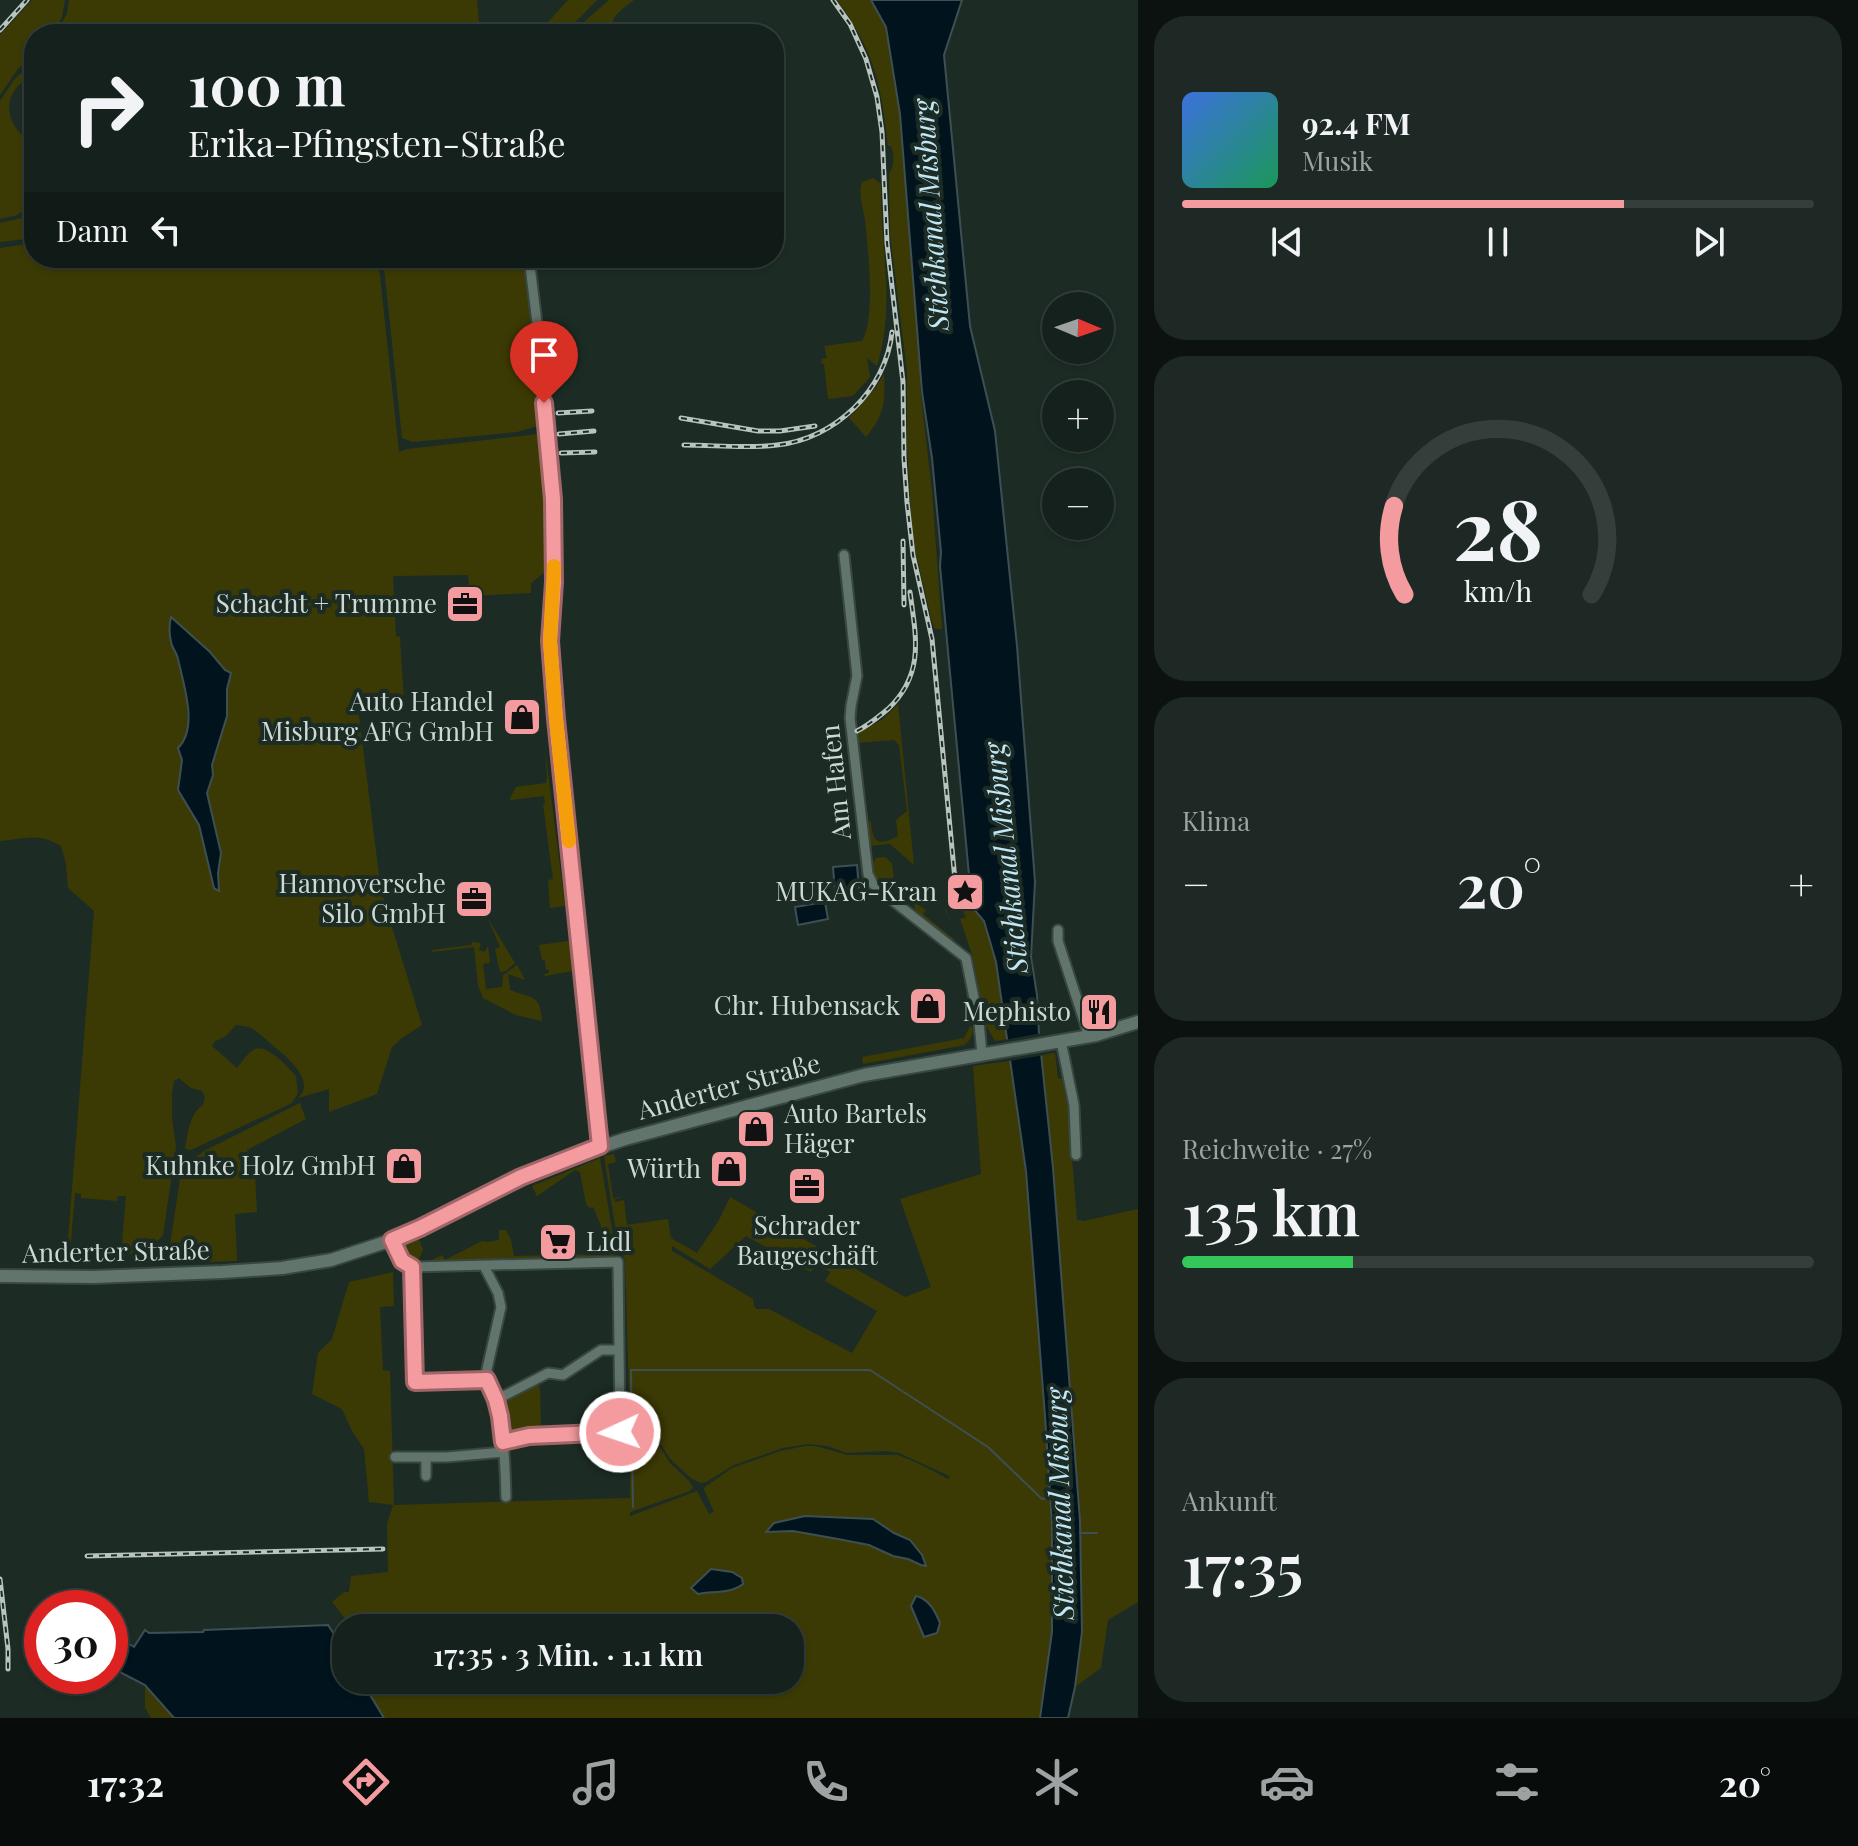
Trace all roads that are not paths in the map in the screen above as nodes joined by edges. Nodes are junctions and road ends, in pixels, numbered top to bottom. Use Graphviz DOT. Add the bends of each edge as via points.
graph roads {
  1 [pos="530,268"];
  2 [pos="844,555"];
  3 [pos="1058,930"];
  4 [pos="1138,1022"];
  5 [pos="1089,1036"];
  6 [pos="1054,1042"];
  7 [pos="982,1054"];
  8 [pos="600,1146"];
  9 [pos="1076,1155"];
  10 [pos="392,1240"];
  11 [pos="484,1266"];
  12 [pos="412,1267"];
  13 [pos="0,1276"];
  14 [pos="618,1350"];
  15 [pos="487,1380"];
  16 [pos="496,1400"];
  17 [pos="503,1447"];
  18 [pos="395,1457"];
  19 [pos="426,1457"];
  20 [pos="426,1476"];
  21 [pos="506,1497"];
  1 -- 8 [label="street" via="553,499 550,641 556,719"];
  2 -- 7 [label="street, Am Hafen" via="857,676 850,718 868,874 883,893 966,958"];
  3 -- 5 [label="street"];
  4 -- 5 [label="main road, Anderter Straße"];
  5 -- 6 [label="main road, Anderter Straße"];
  6 -- 7 [label="main road, Anderter Straße"];
  6 -- 9 [label="street" via="1074,1105"];
  7 -- 8 [label="main road, Anderter Straße" via="830,1082"];
  8 -- 10 [label="main road, Anderter Straße" via="521,1177"];
  10 -- 12 [label="street" via="402,1261"];
  10 -- 13 [label="main road, Anderter Straße" via="331,1260 256,1271"];
  11 -- 12 [label="street"];
  11 -- 14 [label="street" via="618,1262"];
  11 -- 15 [label="street" via="501,1307"];
  12 -- 15 [label="street" via="415,1382"];
  14 -- 16 [label="street" via="601,1350 563,1375 548,1373"];
  14 -- 17 [label="street" via="620,1432 529,1436"];
  15 -- 16 [label="street"];
  16 -- 17 [label="street"];
  17 -- 19 [label="street" via="497,1454"];
  17 -- 21 [label="street"];
  18 -- 19 [label="street"];
  19 -- 20 [label="street"];
}
